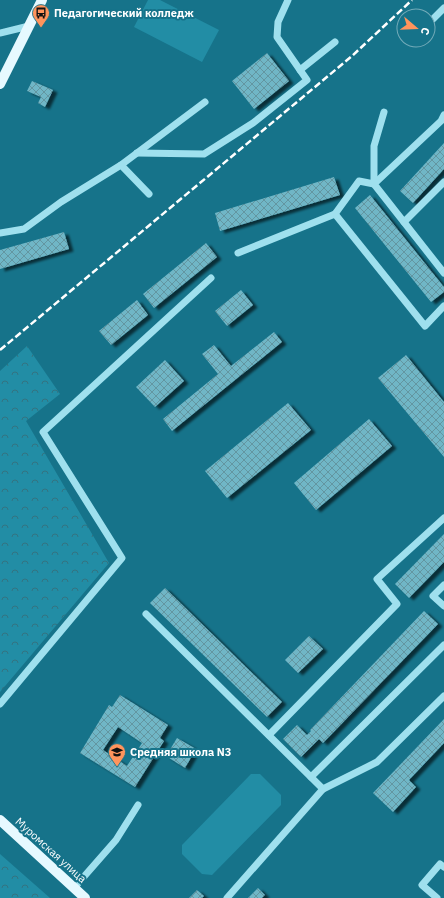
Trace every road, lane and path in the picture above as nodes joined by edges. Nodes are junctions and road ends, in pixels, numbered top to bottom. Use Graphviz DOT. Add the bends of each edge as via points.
graph roads {
  1 [pos="42,0"];
  2 [pos="288,0"];
  3 [pos="444,8"];
  4 [pos="436,16"];
  5 [pos="29,26"];
  6 [pos="1,30"];
  7 [pos="335,42"];
  8 [pos="300,70"];
  9 [pos="0,84"];
  10 [pos="205,102"];
  11 [pos="384,112"];
  12 [pos="444,115"];
  13 [pos="137,153"];
  14 [pos="121,164"];
  15 [pos="444,182"];
  16 [pos="374,184"];
  17 [pos="149,194"];
  18 [pos="335,214"];
  19 [pos="404,222"];
  20 [pos="0,233"];
  21 [pos="238,253"];
  22 [pos="444,273"];
  23 [pos="211,278"];
  24 [pos="444,306"];
  25 [pos="444,518"];
  26 [pos="444,585"];
  27 [pos="444,606"];
  28 [pos="146,614"];
  29 [pos="444,645"];
  30 [pos="444,696"];
  31 [pos="0,704"];
  32 [pos="269,735"];
  33 [pos="311,777"];
  34 [pos="323,789"];
  35 [pos="138,805"];
  36 [pos="0,820"];
  37 [pos="444,867"];
  38 [pos="74,888"];
  39 [pos="85,898"];
  40 [pos="227,898"];
  41 [pos="437,898"];
  1 -- 5 [label="main road"];
  2 -- 8 [label="street" via="278,22 277,37"];
  3 -- 4 [label="street"];
  5 -- 6 [label="street"];
  5 -- 9 [label="main road"];
  7 -- 8 [label="street"];
  8 -- 13 [label="street" via="307,80 253,123 204,154"];
  10 -- 13 [label="street"];
  11 -- 16 [label="street" via="374,146"];
  12 -- 16 [label="street" via="441,121"];
  13 -- 14 [label="street"];
  14 -- 17 [label="street"];
  14 -- 20 [label="street" via="60,202 24,230"];
  15 -- 19 [label="street"];
  16 -- 18 [label="street" via="360,181"];
  16 -- 19 [label="street"];
  18 -- 21 [label="street"];
  18 -- 24 [label="street" via="425,326"];
  19 -- 22 [label="street"];
  23 -- 31 [label="street" via="43,432 122,558"];
  25 -- 32 [label="street" via="377,579 397,604"];
  26 -- 27 [label="street" via="433,596"];
  28 -- 32 [label="street"];
  29 -- 33 [label="street"];
  30 -- 34 [label="street" via="377,762"];
  32 -- 33 [label="street"];
  33 -- 34 [label="street"];
  34 -- 40 [label="street"];
  35 -- 38 [label="street" via="116,840"];
  36 -- 38 [label="main road, Муромская улица"];
  37 -- 41 [label="street" via="440,864 422,885"];
  38 -- 39 [label="main road, Муромская улица"];
}
